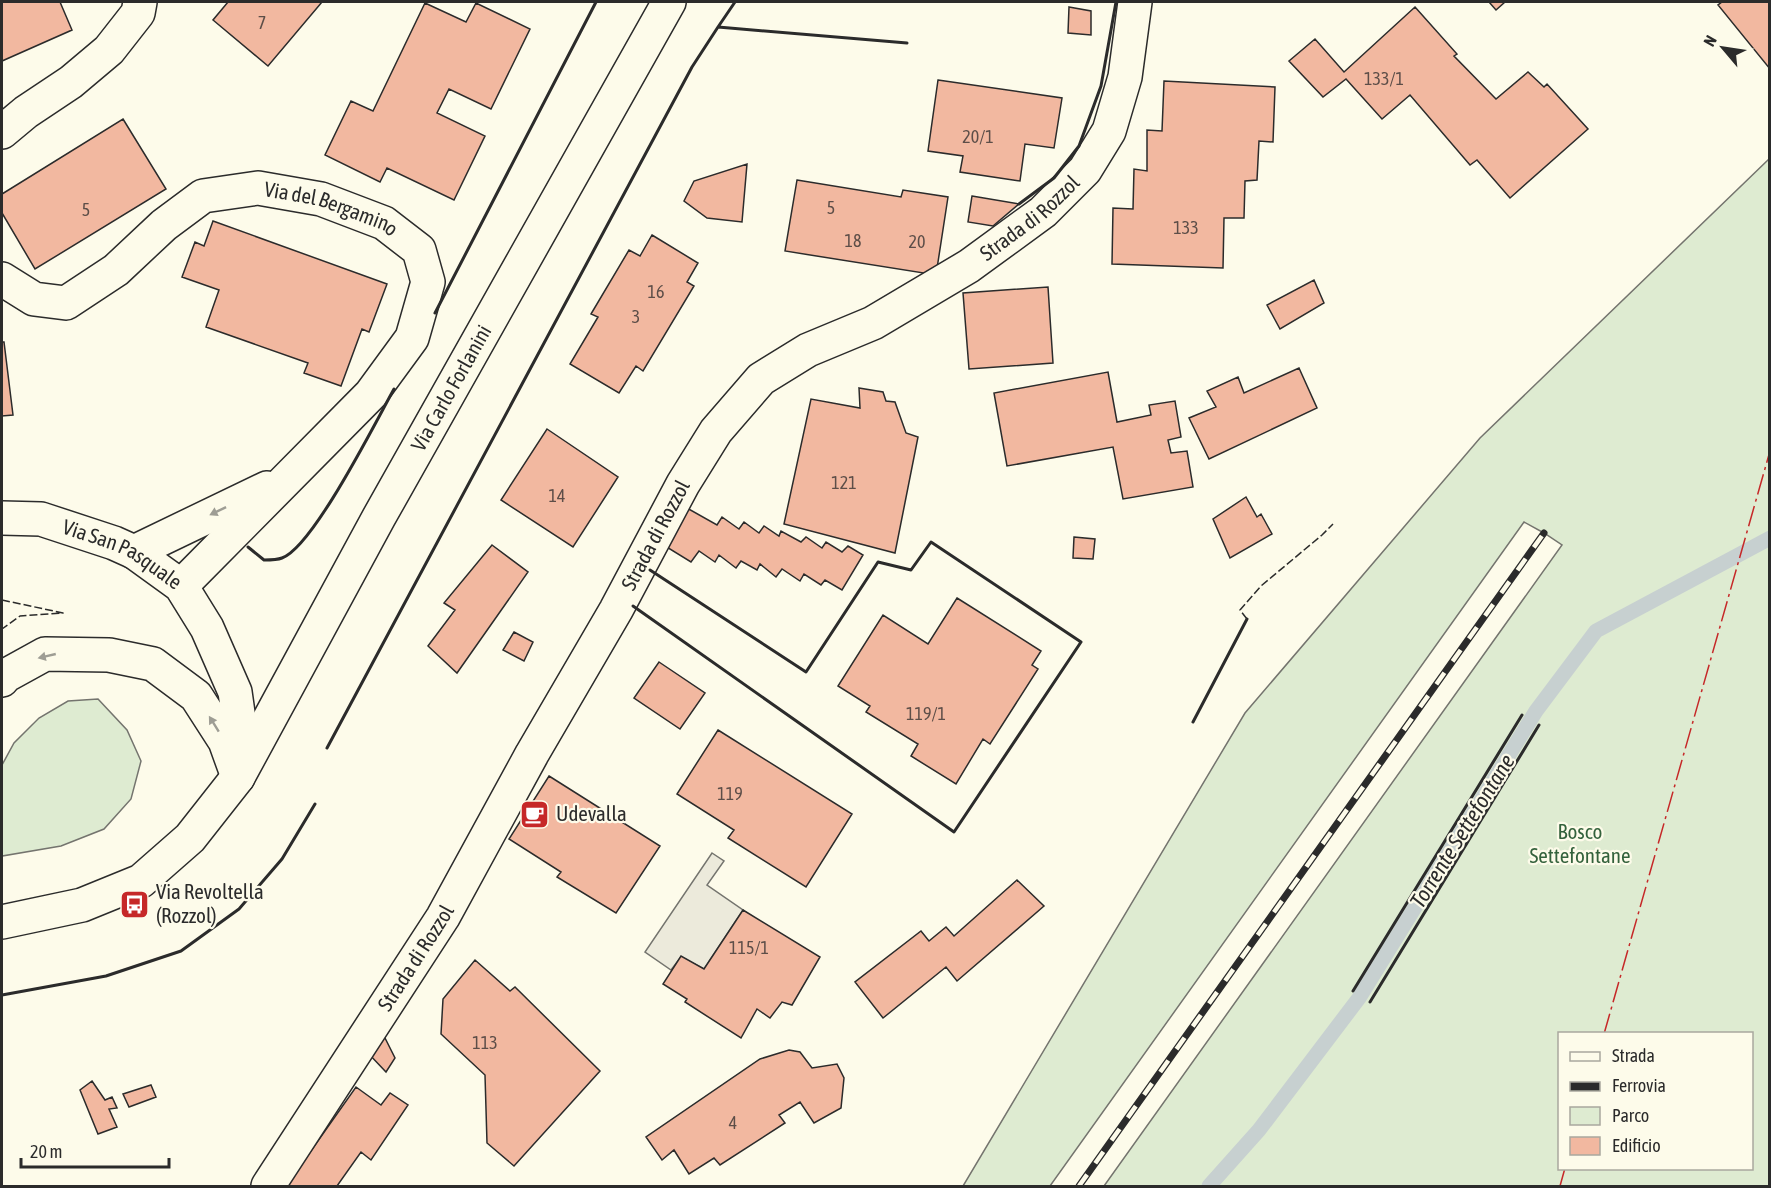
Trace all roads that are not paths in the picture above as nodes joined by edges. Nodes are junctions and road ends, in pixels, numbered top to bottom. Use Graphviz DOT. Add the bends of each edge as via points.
graph roads {
  1 [pos="140,2"];
  2 [pos="669,2"];
  3 [pos="1135,2"];
  4 [pos="2,132"];
  5 [pos="2,279"];
  6 [pos="290,477"];
  7 [pos="2,518"];
  8 [pos="134,552"];
  9 [pos="181,586"];
  10 [pos="2,680"];
  11 [pos="238,777"];
  12 [pos="2,922"];
  13 [pos="268,1186"];
  1 -- 4 [label="street" via="138,13 109,50"];
  2 -- 11 [label="street, Via Carlo Forlanini" via="384,506"];
  3 -- 13 [label="street, Strada di Rozzol" via="1125,76 1109,131 1085,170 1044,212 969,266 873,323 808,350 761,379 716,431 682,484 443,917"];
  5 -- 6 [label="street, Via del Bergamino" via="34,299 66,303 116,270 164,225 203,196 258,188 321,199 384,223 419,250 428,282 412,338 371,394"];
  6 -- 8 [label="street, Via del Bergamino, one-way"];
  6 -- 9 [label="street, Via del Bergamino"];
  7 -- 8 [label="street, Via San Pasquale" via="41,519"];
  8 -- 9 [label="street, Via San Pasquale"];
  9 -- 11 [label="street, Via San Pasquale" via="207,628 235,692 241,734"];
  11 -- 10 [label="street, one-way" via="225,741 196,696 153,664 109,654 45,654"];
  11 -- 12 [label="street, Via Carlo Forlanini" via="190,838 141,880 82,905"];
}
